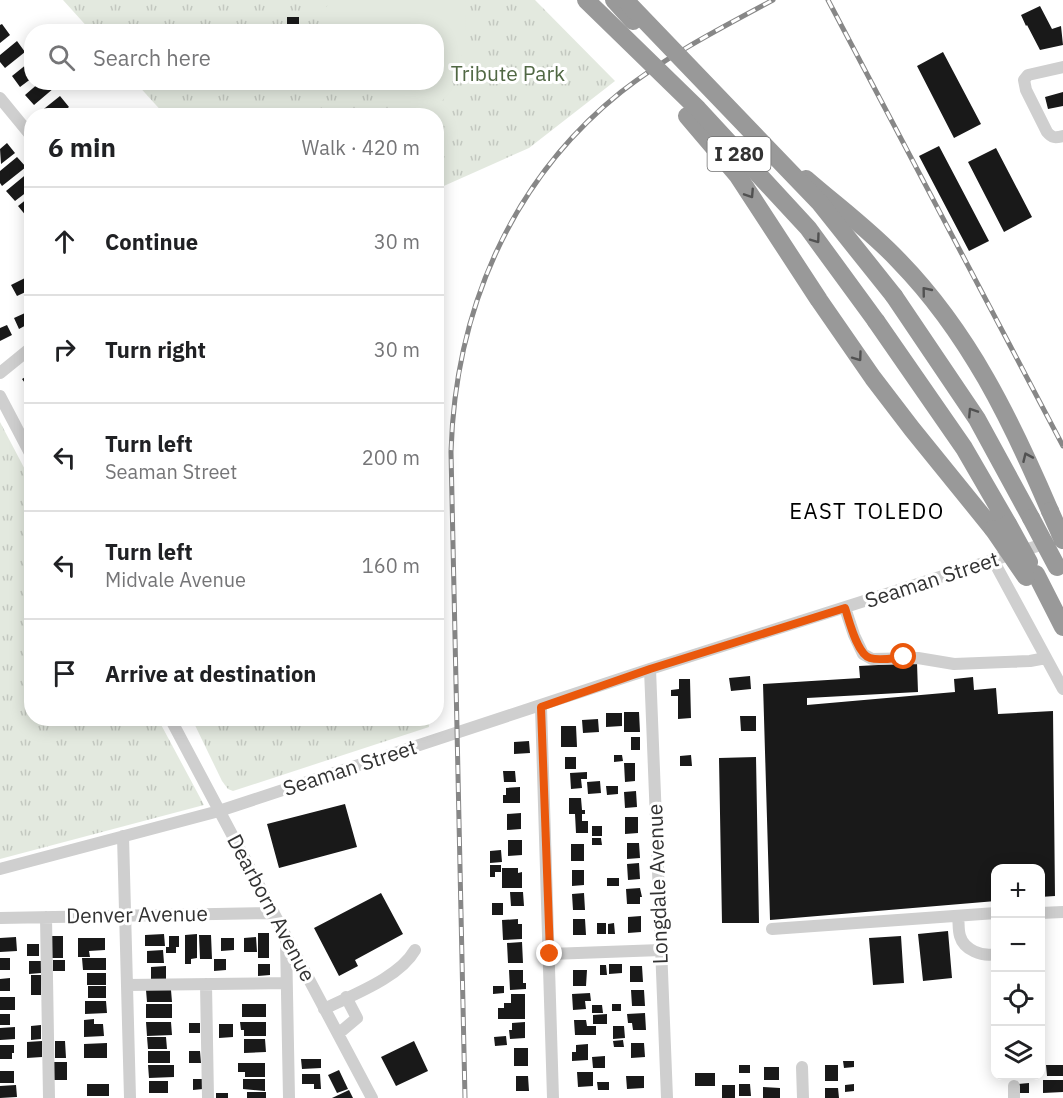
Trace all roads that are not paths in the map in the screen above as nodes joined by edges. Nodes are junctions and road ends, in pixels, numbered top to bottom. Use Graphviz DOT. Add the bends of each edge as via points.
graph roads {
  1 [pos="576,0"];
  2 [pos="586,0"];
  3 [pos="614,0"];
  4 [pos="625,0"];
  5 [pos="1063,67"];
  6 [pos="0,98"];
  7 [pos="24,126"];
  8 [pos="1059,137"];
  9 [pos="24,354"];
  10 [pos="0,373"];
  11 [pos="0,396"];
  12 [pos="24,441"];
  13 [pos="1000,526"];
  14 [pos="1063,539"];
  15 [pos="993,561"];
  16 [pos="1060,572"];
  17 [pos="845,608"];
  18 [pos="1063,627"];
  19 [pos="1046,658"];
  20 [pos="650,669"];
  21 [pos="1063,689"];
  22 [pos="541,707"];
  23 [pos="174,726"];
  24 [pos="219,811"];
  25 [pos="123,836"];
  26 [pos="0,869"];
  27 [pos="1063,912"];
  28 [pos="274,913"];
  29 [pos="991,913"];
  30 [pos="1045,913"];
  31 [pos="125,915"];
  32 [pos="958,916"];
  33 [pos="46,917"];
  34 [pos="0,918"];
  35 [pos="772,929"];
  36 [pos="285,937"];
  37 [pos="415,950"];
  38 [pos="661,950"];
  39 [pos="550,954"];
  40 [pos="991,955"];
  41 [pos="286,983"];
  42 [pos="206,984"];
  43 [pos="127,986"];
  44 [pos="346,998"];
  45 [pos="324,1009"];
  46 [pos="338,1034"];
  47 [pos="802,1066"];
  48 [pos="50,1098"];
  49 [pos="130,1098"];
  50 [pos="208,1098"];
  51 [pos="289,1098"];
  52 [pos="372,1098"];
  53 [pos="553,1098"];
  54 [pos="666,1098"];
  55 [pos="802,1098"];
  1 -- 13 [label="highway, one-way" via="687,116 738,176 880,387"];
  2 -- 13 [label="highway, I 280, one-way, bridge" via="698,109 808,228 964,448"];
  14 -- 3 [label="highway, one-way, bridge" via="995,392 972,352 929,294 884,246 693,79"];
  16 -- 4 [label="highway, I 280, one-way, bridge" via="977,419 894,296 819,202"];
  5 -- 8 [label="street" via="1028,75 1024,80 1047,132 1051,137"];
  6 -- 7 [label="street"];
  9 -- 10 [label="street"];
  11 -- 12 [label="street"];
  13 -- 18 [label="highway, I 280, bridge"];
  14 -- 15 [label="street, Seaman Street"];
  15 -- 17 [label="street, Seaman Street"];
  15 -- 19 [label="street"];
  17 -- 19 [label="street" via="863,654 872,659 918,658 954,664"];
  17 -- 20 [label="street, Seaman Street"];
  19 -- 21 [label="street"];
  20 -- 22 [label="street, Seaman Street"];
  20 -- 38 [label="street, Longdale Avenue"];
  22 -- 24 [label="street, Seaman Street"];
  22 -- 39 [label="street"];
  23 -- 24 [label="street, Dearborn Avenue"];
  24 -- 25 [label="street, Seaman Street"];
  24 -- 28 [label="street, Dearborn Avenue"];
  25 -- 26 [label="street, Seaman Street"];
  25 -- 31 [label="street"];
  27 -- 30 [label="street"];
  28 -- 31 [label="street, Denver Avenue"];
  28 -- 36 [label="street, Dearborn Avenue"];
  29 -- 32 [label="street"];
  31 -- 33 [label="street, Denver Avenue"];
  31 -- 43 [label="street"];
  32 -- 35 [label="street"];
  32 -- 40 [label="street" via="960,938 972,950"];
  33 -- 34 [label="street, Denver Avenue"];
  33 -- 48 [label="street"];
  36 -- 41 [label="street"];
  36 -- 45 [label="street, Dearborn Avenue"];
  37 -- 44 [label="street" via="392,973"];
  38 -- 39 [label="street"];
  38 -- 54 [label="street, Longdale Avenue"];
  39 -- 53 [label="street"];
  41 -- 42 [label="street"];
  41 -- 51 [label="street"];
  42 -- 43 [label="street"];
  42 -- 50 [label="street"];
  43 -- 49 [label="street"];
  44 -- 45 [label="street"];
  44 -- 46 [label="street" via="357,1018"];
  45 -- 46 [label="street, Dearborn Avenue"];
  46 -- 52 [label="street, Dearborn Avenue"];
  47 -- 55 [label="street"];
}
